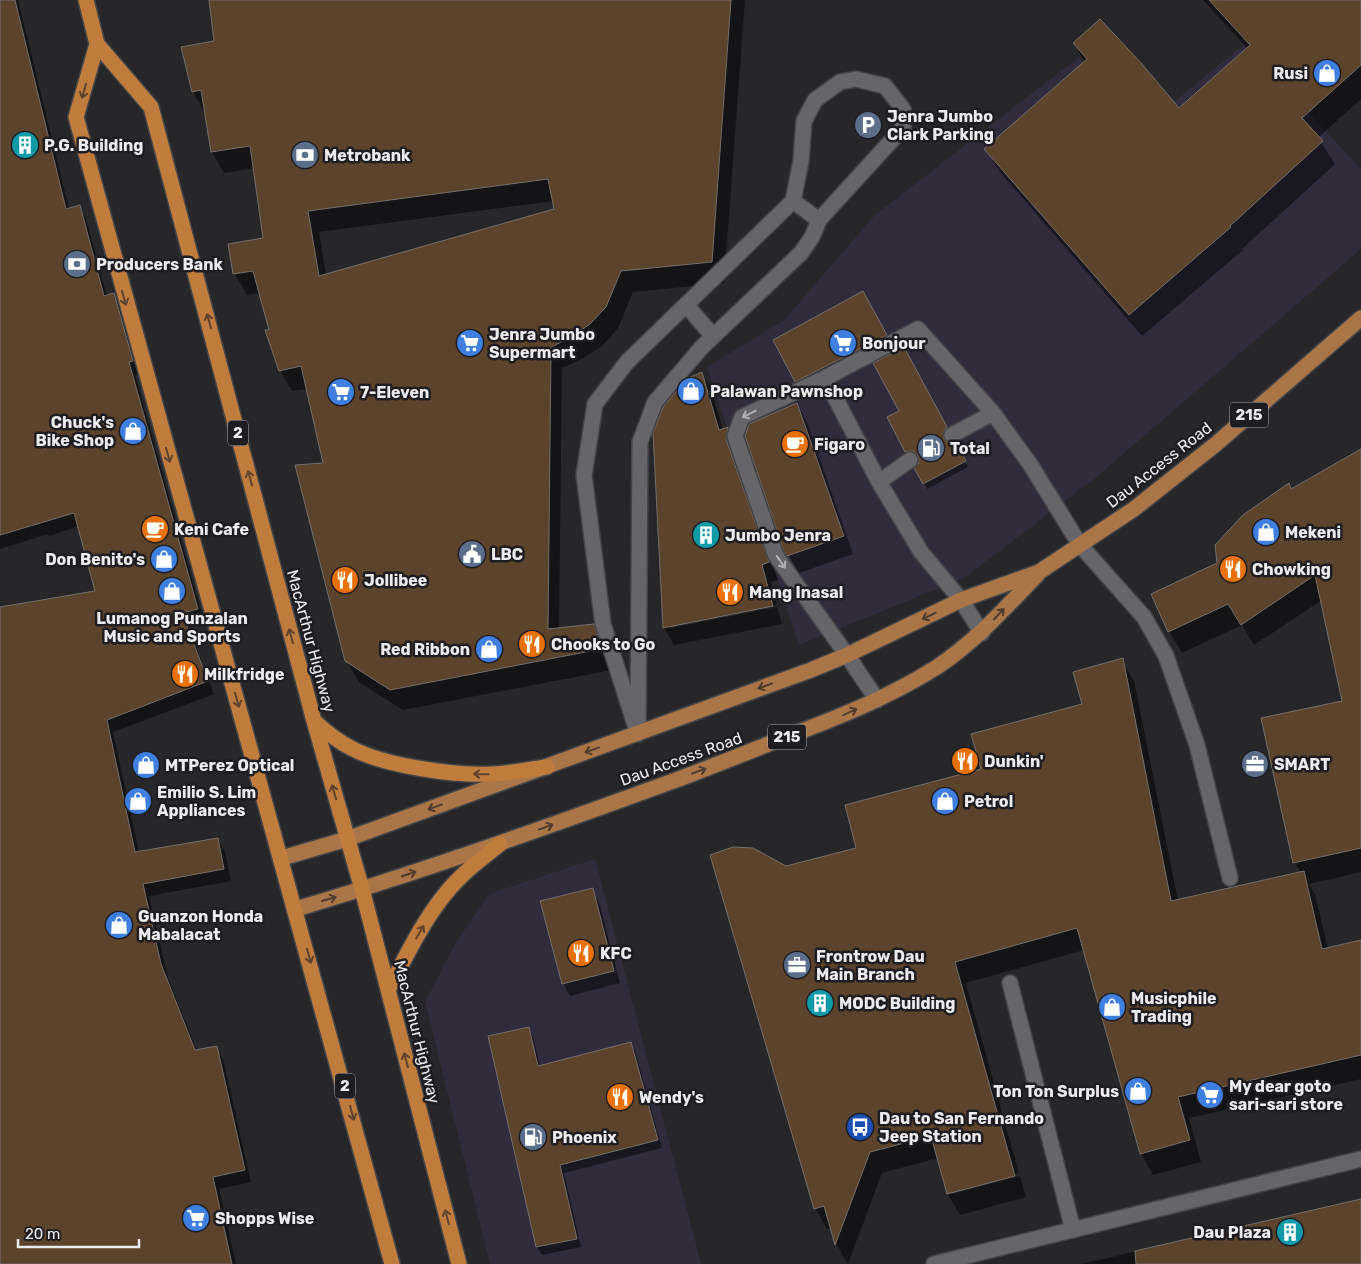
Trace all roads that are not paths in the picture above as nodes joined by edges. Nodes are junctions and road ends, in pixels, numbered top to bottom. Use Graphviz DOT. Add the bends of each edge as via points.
graph roads {
  1 [pos="86,0"];
  2 [pos="97,44"];
  3 [pos="793,201"];
  4 [pos="819,220"];
  5 [pos="687,306"];
  6 [pos="1361,318"];
  7 [pos="713,336"];
  8 [pos="825,378"];
  9 [pos="993,413"];
  10 [pos="952,435"];
  11 [pos="910,460"];
  12 [pos="879,482"];
  13 [pos="1080,546"];
  14 [pos="1040,572"];
  15 [pos="961,600"];
  16 [pos="982,633"];
  17 [pos="847,655"];
  18 [pos="877,700"];
  19 [pos="314,721"];
  20 [pos="638,734"];
  21 [pos="547,767"];
  22 [pos="347,839"];
  23 [pos="500,844"];
  24 [pos="282,858"];
  25 [pos="1230,878"];
  26 [pos="362,889"];
  27 [pos="296,909"];
  28 [pos="1010,983"];
  29 [pos="388,990"];
  30 [pos="1361,1159"];
  31 [pos="1073,1230"];
  32 [pos="392,1264"];
  33 [pos="459,1264"];
  34 [pos="934,1264"];
  1 -- 2 [label="highway, MacArthur Highway / 2"];
  19 -- 2 [label="highway, MacArthur Highway / 2, one-way" via="151,107"];
  2 -- 24 [label="highway, 2, one-way" via="76,117"];
  3 -- 4 [label="lane"];
  3 -- 4 [label="lane" via="804,121 816,100 840,82 856,79 885,86 903,109 903,128"];
  3 -- 5 [label="lane"];
  4 -- 7 [label="lane" via="800,253"];
  5 -- 7 [label="lane"];
  5 -- 20 [label="lane" via="627,362 595,404 584,475 603,624"];
  6 -- 13 [label="main road, Dau Access Road / 215" via="1216,444 1134,509"];
  7 -- 20 [label="lane" via="655,402 640,442"];
  8 -- 9 [label="lane" via="918,329"];
  8 -- 12 [label="lane"];
  8 -- 17 [label="lane, one-way" via="742,418 735,436 776,556"];
  9 -- 10 [label="lane"];
  9 -- 13 [label="lane" via="1030,464"];
  11 -- 12 [label="lane"];
  12 -- 15 [label="lane" via="921,552"];
  13 -- 14 [label="main road, Dau Access Road / 215"];
  13 -- 25 [label="lane" via="1144,617 1166,656 1197,745"];
  14 -- 15 [label="main road, Dau Access Road / 215"];
  16 -- 14 [label="main road, Dau Access Road / 215, one-way"];
  15 -- 16 [label="lane"];
  15 -- 17 [label="main road, Dau Access Road / 215, one-way"];
  16 -- 18 [label="main road, Dau Access Road / 215" via="938,666"];
  17 -- 18 [label="lane"];
  17 -- 20 [label="main road, Dau Access Road / 215, one-way"];
  23 -- 18 [label="main road, Dau Access Road / 215, one-way" via="709,767"];
  21 -- 19 [label="highway, one-way" via="493,774 400,765 352,749"];
  22 -- 19 [label="highway, MacArthur Highway / 2, one-way"];
  20 -- 21 [label="main road, Dau Access Road / 215, one-way"];
  21 -- 22 [label="main road, Dau Access Road / 215, one-way"];
  22 -- 24 [label="main road, Dau Access Road / 215"];
  22 -- 26 [label="highway, MacArthur Highway / 2"];
  26 -- 23 [label="main road, Dau Access Road / 215, one-way"];
  29 -- 23 [label="highway, one-way" via="446,893"];
  24 -- 27 [label="highway, 2"];
  27 -- 26 [label="main road, Dau Access Road / 215, one-way"];
  26 -- 29 [label="highway, MacArthur Highway / 2"];
  27 -- 32 [label="highway, 2, one-way"];
  28 -- 31 [label="lane"];
  33 -- 29 [label="highway, MacArthur Highway / 2, one-way"];
  30 -- 31 [label="lane"];
  31 -- 34 [label="lane"];
}
